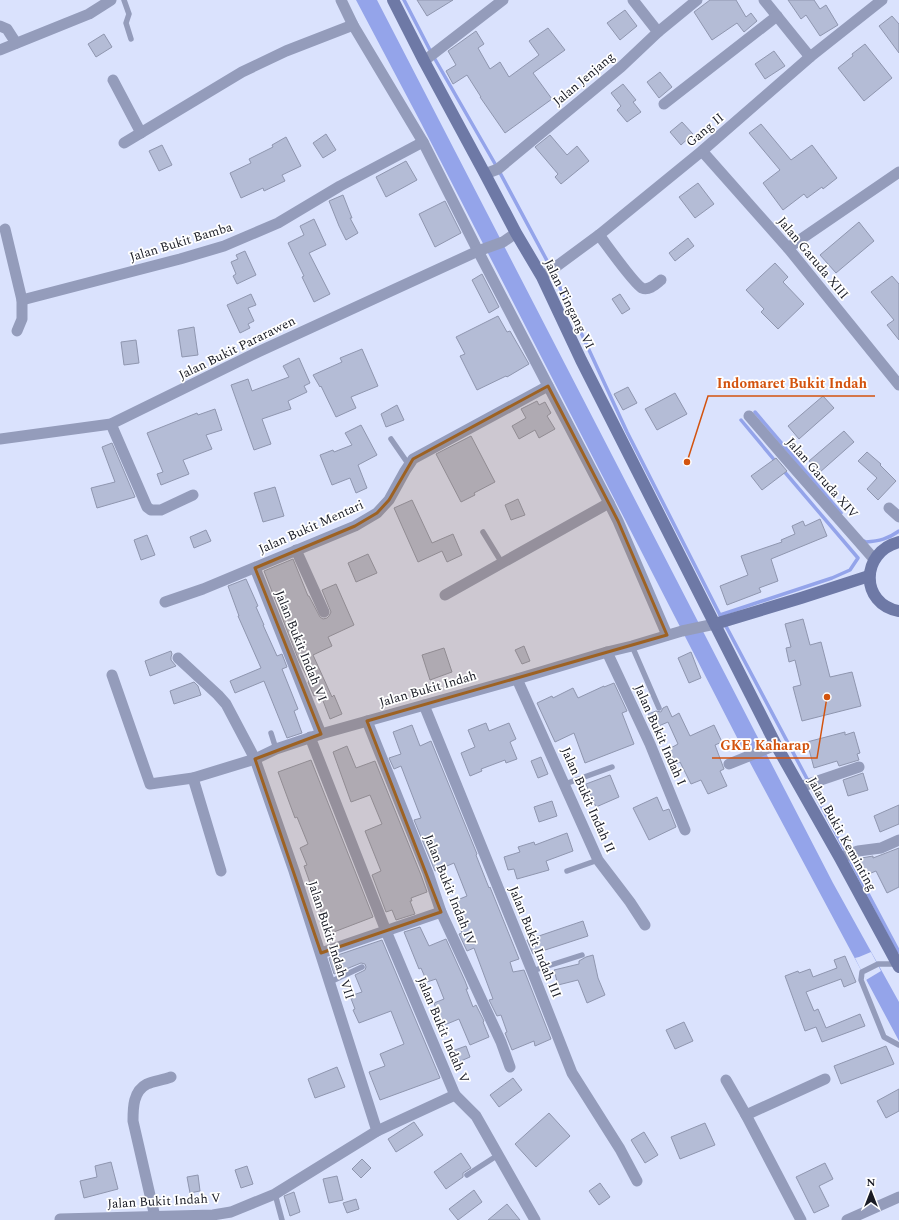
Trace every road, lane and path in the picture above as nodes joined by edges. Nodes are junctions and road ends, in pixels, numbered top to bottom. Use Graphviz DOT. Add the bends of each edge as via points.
graph roads {
  1 [pos="111,0"];
  2 [pos="341,0"];
  3 [pos="393,0"];
  4 [pos="503,0"];
  5 [pos="633,0"];
  6 [pos="697,0"];
  7 [pos="764,0"];
  8 [pos="882,0"];
  9 [pos="125,2"];
  10 [pos="777,16"];
  11 [pos="353,25"];
  12 [pos="0,26"];
  13 [pos="658,32"];
  14 [pos="131,39"];
  15 [pos="16,43"];
  16 [pos="0,50"];
  17 [pos="810,57"];
  18 [pos="424,61"];
  19 [pos="113,80"];
  20 [pos="664,104"];
  21 [pos="141,133"];
  22 [pos="423,142"];
  23 [pos="124,143"];
  24 [pos="702,151"];
  25 [pos="899,172"];
  26 [pos="485,174"];
  27 [pos="5,229"];
  28 [pos="516,233"];
  29 [pos="599,235"];
  30 [pos="788,248"];
  31 [pos="482,250"];
  32 [pos="542,277"];
  33 [pos="661,280"];
  34 [pos="22,300"];
  35 [pos="17,330"];
  36 [pos="899,385"];
  37 [pos="548,386"];
  38 [pos="749,416"];
  39 [pos="111,424"];
  40 [pos="0,439"];
  41 [pos="390,439"];
  42 [pos="409,465"];
  43 [pos="193,495"];
  44 [pos="609,503"];
  45 [pos="889,508"];
  46 [pos="899,517"];
  47 [pos="483,532"];
  48 [pos="899,542"];
  49 [pos="296,550"];
  50 [pos="874,559"];
  51 [pos="502,563"];
  52 [pos="255,568"];
  53 [pos="870,576"];
  54 [pos="445,595"];
  55 [pos="165,602"];
  56 [pos="899,611"];
  57 [pos="324,612"];
  58 [pos="715,624"];
  59 [pos="667,635"];
  60 [pos="632,646"];
  61 [pos="607,652"];
  62 [pos="178,658"];
  63 [pos="112,675"];
  64 [pos="518,679"];
  65 [pos="424,704"];
  66 [pos="659,708"];
  67 [pos="367,721"];
  68 [pos="271,733"];
  69 [pos="321,734"];
  70 [pos="310,737"];
  71 [pos="776,745"];
  72 [pos="276,749"];
  73 [pos="255,759"];
  74 [pos="729,764"];
  75 [pos="612,767"];
  76 [pos="859,767"];
  77 [pos="193,778"];
  78 [pos="565,784"];
  79 [pos="800,787"];
  80 [pos="685,830"];
  81 [pos="899,840"];
  82 [pos="840,858"];
  83 [pos="598,860"];
  84 [pos="221,871"];
  85 [pos="567,872"];
  86 [pos="441,912"];
  87 [pos="645,925"];
  88 [pos="386,931"];
  89 [pos="321,953"];
  90 [pos="582,956"];
  91 [pos="898,966"];
  92 [pos="362,967"];
  93 [pos="532,971"];
  94 [pos="330,982"];
  95 [pos="899,1045"];
  96 [pos="510,1067"];
  97 [pos="171,1077"];
  98 [pos="726,1080"];
  99 [pos="825,1080"];
  100 [pos="455,1095"];
  101 [pos="746,1115"];
  102 [pos="377,1131"];
  103 [pos="498,1155"];
  104 [pos="467,1175"];
  105 [pos="637,1181"];
  106 [pos="275,1194"];
  107 [pos="899,1197"];
  108 [pos="155,1217"];
  109 [pos="60,1219"];
  110 [pos="282,1220"];
  111 [pos="535,1220"];
  112 [pos="801,1220"];
  113 [pos="847,1220"];
  1 -- 15 [label="street" via="89,14"];
  2 -- 11 [label="street"];
  3 -- 18 [label="main road, Jalan Tingang VI"];
  4 -- 18 [label="street"];
  5 -- 13 [label="street"];
  6 -- 13 [label="street, Jalan Jenjang"];
  7 -- 10 [label="street"];
  8 -- 17 [label="street, Gang II"];
  9 -- 14 [label="lane" via="129,14 126,23"];
  10 -- 17 [label="street"];
  10 -- 20 [label="street"];
  11 -- 21 [label="street" via="242,72"];
  11 -- 22 [label="street"];
  12 -- 15 [label="street" via="7,29"];
  13 -- 26 [label="street, Jalan Jenjang" via="621,67 498,170"];
  15 -- 16 [label="street"];
  17 -- 24 [label="street, Gang II"];
  18 -- 26 [label="main road, Jalan Tingang VI"];
  19 -- 21 [label="street"];
  21 -- 23 [label="street"];
  22 -- 31 [label="street"];
  22 -- 34 [label="street, Jalan Bukit Bamba" via="340,186 278,223 224,246"];
  24 -- 29 [label="street, Gang II"];
  24 -- 30 [label="street, Jalan Garuda XIII"];
  25 -- 30 [label="street"];
  26 -- 28 [label="main road, Jalan Tingang VI"];
  27 -- 34 [label="street"];
  28 -- 31 [label="street, Jalan Bukit Pararawen" via="503,242"];
  28 -- 32 [label="main road, Jalan Tingang VI"];
  29 -- 32 [label="street, Gang II"];
  29 -- 33 [label="street" via="642,288 655,286"];
  30 -- 36 [label="street, Jalan Garuda XIII"];
  31 -- 37 [label="street"];
  31 -- 39 [label="street, Jalan Bukit Pararawen" via="258,352"];
  32 -- 58 [label="main road, Jalan Tingang VI" via="581,360"];
  34 -- 35 [label="street" via="22,319"];
  37 -- 42 [label="street, Jalan Bukit Mentari" via="413,459"];
  37 -- 44 [label="street"];
  38 -- 50 [label="street, Jalan Garuda XIV"];
  39 -- 40 [label="street, Jalan Bukit Pararawen"];
  39 -- 43 [label="street" via="147,507 151,510 161,510"];
  41 -- 42 [label="lane"];
  42 -- 49 [label="street, Jalan Bukit Mentari" via="389,500 377,513 355,526"];
  44 -- 51 [label="street"];
  44 -- 59 [label="street"];
  45 -- 46 [label="street"];
  47 -- 51 [label="lane"];
  48 -- 50 [label="main road" via="884,548"];
  49 -- 52 [label="street, Jalan Bukit Mentari"];
  49 -- 57 [label="street"];
  50 -- 53 [label="main road"];
  51 -- 54 [label="street"];
  52 -- 55 [label="street, Jalan Bukit Mentari"];
  52 -- 69 [label="street, Jalan Bukit Indah VI"];
  53 -- 56 [label="main road" via="876,597 881,603"];
  53 -- 58 [label="main road"];
  58 -- 59 [label="street, Jalan Bukit Indah"];
  58 -- 71 [label="main road, Jalan Bukit Keminting"];
  59 -- 60 [label="street, Jalan Bukit Indah"];
  60 -- 61 [label="street, Jalan Bukit Indah"];
  60 -- 66 [label="lane"];
  61 -- 64 [label="street, Jalan Bukit Indah"];
  61 -- 80 [label="street, Jalan Bukit Indah I" via="650,744"];
  62 -- 73 [label="street, Jalan Bukit Indah VII" via="226,704"];
  63 -- 77 [label="street, Jalan Bukit Indah" via="150,784"];
  64 -- 65 [label="street, Jalan Bukit Indah"];
  64 -- 78 [label="street, Jalan Bukit Indah II"];
  65 -- 67 [label="street, Jalan Bukit Indah"];
  65 -- 93 [label="street, Jalan Bukit Indah III"];
  67 -- 69 [label="street, Jalan Bukit Indah"];
  67 -- 86 [label="street, Jalan Bukit Indah IV"];
  68 -- 72 [label="lane"];
  69 -- 70 [label="street, Jalan Bukit Indah"];
  70 -- 72 [label="street, Jalan Bukit Indah"];
  70 -- 88 [label="street, Jalan Bukit Indah V"];
  71 -- 74 [label="street"];
  71 -- 79 [label="main road, Jalan Bukit Keminting"];
  72 -- 73 [label="street, Jalan Bukit Indah"];
  73 -- 77 [label="street, Jalan Bukit Indah"];
  73 -- 89 [label="street, Jalan Bukit Indah VII"];
  75 -- 78 [label="lane"];
  76 -- 79 [label="street"];
  77 -- 84 [label="street"];
  78 -- 83 [label="street, Jalan Bukit Indah II"];
  79 -- 82 [label="main road, Jalan Bukit Keminting"];
  81 -- 82 [label="street" via="881,848 858,851"];
  82 -- 91 [label="main road, Jalan Bukit Keminting"];
  83 -- 85 [label="lane"];
  83 -- 87 [label="street, Jalan Bukit Indah II"];
  86 -- 88 [label="street"];
  86 -- 96 [label="street, Jalan Bukit Indah IV"];
  88 -- 89 [label="street"];
  88 -- 100 [label="street, Jalan Bukit Indah V"];
  89 -- 94 [label="street, Jalan Bukit Indah VII"];
  90 -- 93 [label="lane"];
  91 -- 95 [label="lane" via="878,964 862,972 861,980 884,1037"];
  92 -- 94 [label="lane"];
  93 -- 105 [label="street, Jalan Bukit Indah III" via="572,1072"];
  94 -- 102 [label="street, Jalan Bukit Indah VII"];
  97 -- 108 [label="street" via="146,1084 138,1092 133,1105 133,1121"];
  98 -- 101 [label="street"];
  99 -- 101 [label="street"];
  100 -- 102 [label="street, Jalan Bukit Indah V"];
  100 -- 103 [label="street" via="476,1116"];
  101 -- 112 [label="street"];
  102 -- 106 [label="street, Jalan Bukit Indah V"];
  103 -- 104 [label="lane"];
  103 -- 111 [label="street"];
  106 -- 108 [label="street, Jalan Bukit Indah V" via="230,1212"];
  106 -- 110 [label="lane"];
  107 -- 113 [label="street"];
  108 -- 109 [label="street, Jalan Bukit Indah V"];
}
